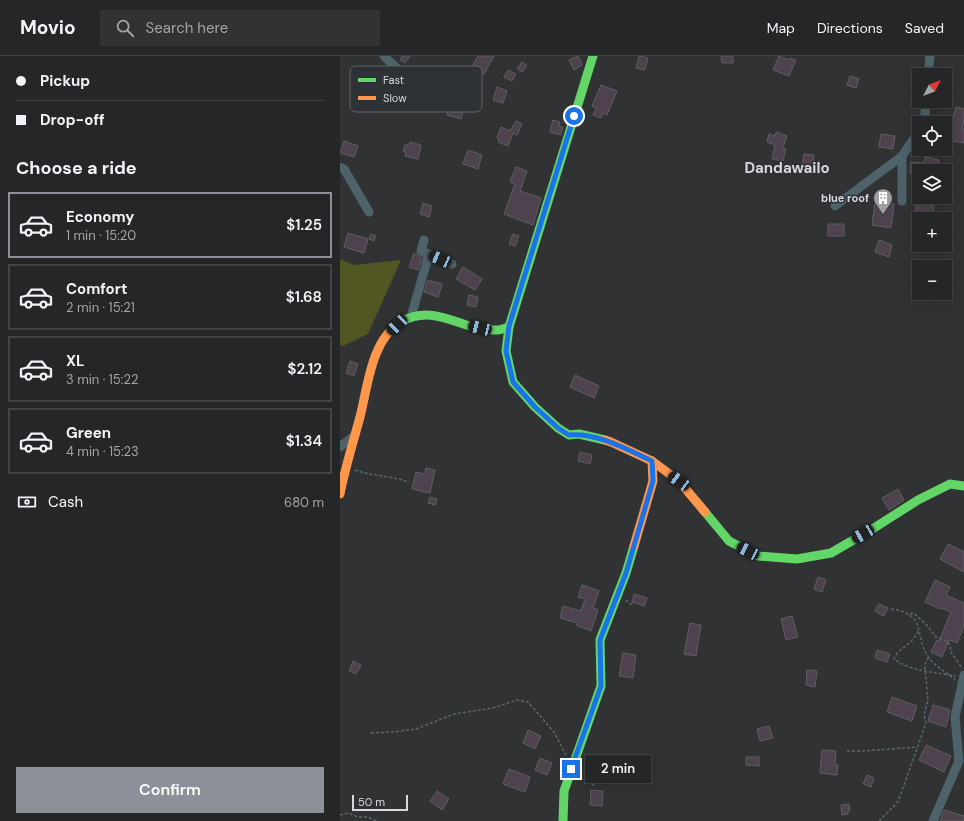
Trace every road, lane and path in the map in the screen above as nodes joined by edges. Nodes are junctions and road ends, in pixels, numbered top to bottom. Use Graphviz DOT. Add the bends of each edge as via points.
graph roads {
  1 [pos="384,56"];
  2 [pos="593,56"];
  3 [pos="930,56"];
  4 [pos="395,66"];
  5 [pos="929,68"];
  6 [pos="912,141"];
  7 [pos="902,156"];
  8 [pos="340,167"];
  9 [pos="902,201"];
  10 [pos="835,206"];
  11 [pos="369,212"];
  12 [pos="424,240"];
  13 [pos="429,254"];
  14 [pos="452,264"];
  15 [pos="412,317"];
  16 [pos="509,326"];
  17 [pos="355,435"];
  18 [pos="340,447"];
  19 [pos="652,461"];
  20 [pos="346,466"];
  21 [pos="409,482"];
  22 [pos="964,486"];
  23 [pos="340,494"];
  24 [pos="891,608"];
  25 [pos="910,614"];
  26 [pos="918,631"];
  27 [pos="929,657"];
  28 [pos="925,672"];
  29 [pos="950,675"];
  30 [pos="963,676"];
  31 [pos="371,733"];
  32 [pos="917,747"];
  33 [pos="961,747"];
  34 [pos="847,751"];
  35 [pos="575,758"];
  36 [pos="593,786"];
  37 [pos="340,815"];
  38 [pos="377,821"];
  39 [pos="563,821"];
  40 [pos="879,821"];
  41 [pos="933,821"];
  1 -- 4 [label="street"];
  2 -- 16 [label="street"];
  3 -- 5 [label="street"];
  6 -- 7 [label="street"];
  7 -- 9 [label="street"];
  7 -- 10 [label="street"];
  8 -- 11 [label="street" via="344,169"];
  12 -- 13 [label="street" via="422,251"];
  13 -- 14 [label="street"];
  13 -- 15 [label="street"];
  15 -- 16 [label="street" via="435,315 459,323 497,330"];
  15 -- 17 [label="street" via="397,325 385,337 377,352"];
  16 -- 19 [label="street" via="506,351 513,382 535,407 569,435 579,434 611,442"];
  17 -- 18 [label="street"];
  17 -- 20 [label="street"];
  19 -- 22 [label="street" via="679,481 729,541 758,556 797,559 831,553 918,500 950,484"];
  19 -- 35 [label="street" via="653,481 649,495 626,573 600,640 601,686"];
  20 -- 21 [label="path" via="377,476"];
  20 -- 23 [label="street"];
  24 -- 25 [label="path"];
  25 -- 26 [label="path" via="916,621"];
  25 -- 30 [label="path" via="913,613 926,624 936,637 947,641"];
  26 -- 27 [label="path"];
  26 -- 28 [label="path" via="909,645 896,654 894,659"];
  27 -- 28 [label="path" via="925,664"];
  27 -- 29 [label="path"];
  28 -- 29 [label="path"];
  28 -- 32 [label="path" via="928,700 924,715 926,723"];
  29 -- 30 [label="path"];
  29 -- 30 [label="path"];
  30 -- 33 [label="street" via="955,717"];
  31 -- 35 [label="path" via="416,729 454,714 493,708 518,700 528,702 554,732 566,755"];
  32 -- 34 [label="path"];
  32 -- 40 [label="path" via="898,802"];
  33 -- 41 [label="street" via="959,761"];
  35 -- 36 [label="path" via="583,759 590,766 594,774"];
  35 -- 39 [label="street" via="564,791"];
  37 -- 38 [label="path" via="348,813"];
}
